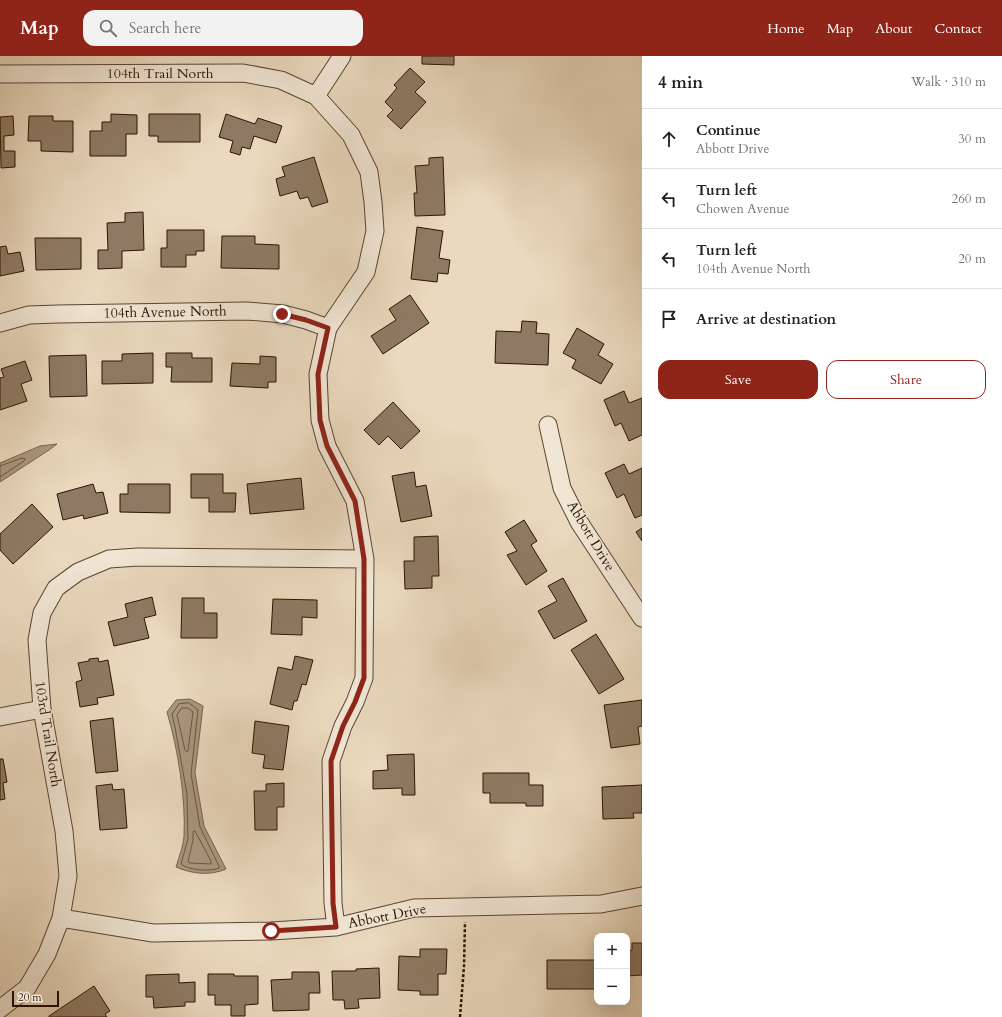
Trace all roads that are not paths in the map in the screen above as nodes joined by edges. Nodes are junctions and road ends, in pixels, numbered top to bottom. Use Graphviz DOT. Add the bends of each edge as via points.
graph roads {
  1 [pos="342,56"];
  2 [pos="0,74"];
  3 [pos="316,96"];
  4 [pos="0,323"];
  5 [pos="328,328"];
  6 [pos="548,425"];
  7 [pos="364,559"];
  8 [pos="642,618"];
  9 [pos="42,709"];
  10 [pos="0,717"];
  11 [pos="642,896"];
  12 [pos="61,918"];
  13 [pos="336,927"];
  14 [pos="0,1009"];
  1 -- 3 [label="street"];
  2 -- 3 [label="street, 104th Trail North" via="243,73 281,80"];
  3 -- 5 [label="street" via="351,135 369,172 374,210 375,231 366,272"];
  4 -- 5 [label="street, 104th Avenue North" via="29,315 247,311 282,314"];
  5 -- 7 [label="street" via="318,374 320,420 327,446 355,501"];
  6 -- 8 [label="street, Abbott Drive" via="562,488 579,522"];
  7 -- 9 [label="street, 103rd Trail North" via="138,556 109,559 78,572 56,588 42,613 37,640"];
  7 -- 13 [label="street" via="364,678 331,761 333,903"];
  9 -- 10 [label="street"];
  9 -- 12 [label="street, 103rd Trail North" via="64,832 68,876"];
  11 -- 13 [label="street, Abbott Drive" via="601,904 414,908"];
  12 -- 13 [label="street, Abbott Drive" via="153,933"];
  12 -- 14 [label="street, 103rd Trail North" via="47,954 27,988"];
}
